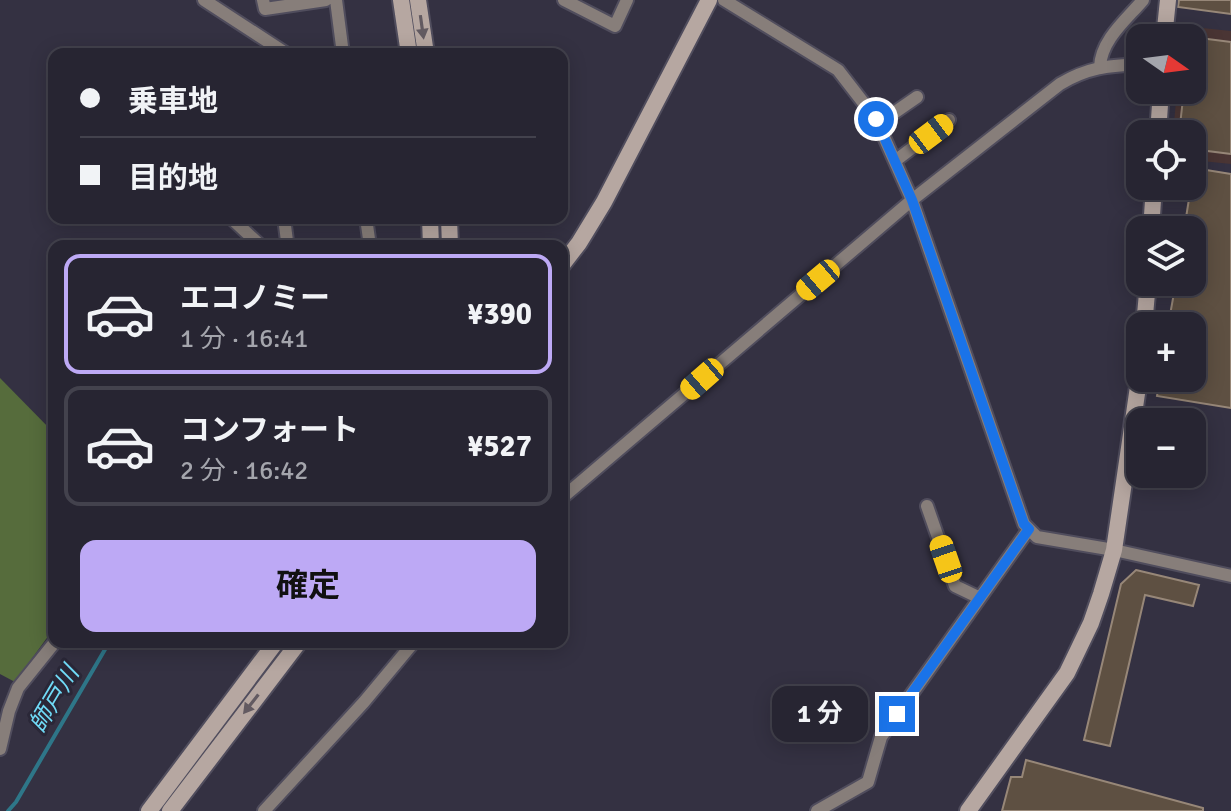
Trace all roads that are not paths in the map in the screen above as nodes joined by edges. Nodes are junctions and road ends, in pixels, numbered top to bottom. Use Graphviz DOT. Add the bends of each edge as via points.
graph roads {
  1 [pos="204,0"];
  2 [pos="263,0"];
  3 [pos="326,0"];
  4 [pos="336,0"];
  5 [pos="401,0"];
  6 [pos="418,0"];
  7 [pos="564,0"];
  8 [pos="627,0"];
  9 [pos="709,0"];
  10 [pos="724,0"];
  11 [pos="1143,0"];
  12 [pos="1168,0"];
  13 [pos="1165,24"];
  14 [pos="278,48"];
  15 [pos="342,48"];
  16 [pos="408,48"];
  17 [pos="425,48"];
  18 [pos="1126,65"];
  19 [pos="1100,67"];
  20 [pos="917,97"];
  21 [pos="949,120"];
  22 [pos="878,124"];
  23 [pos="895,161"];
  24 [pos="912,200"];
  25 [pos="237,224"];
  26 [pos="255,240"];
  27 [pos="568,257"];
  28 [pos="1137,392"];
  29 [pos="568,493"];
  30 [pos="927,506"];
  31 [pos="1029,529"];
  32 [pos="1114,550"];
  33 [pos="1231,576"];
  34 [pos="980,598"];
  35 [pos="50,648"];
  36 [pos="271,648"];
  37 [pos="294,648"];
  38 [pos="409,648"];
  39 [pos="0,749"];
  40 [pos="149,811"];
  41 [pos="170,811"];
  42 [pos="264,811"];
  43 [pos="817,811"];
  44 [pos="968,811"];
  1 -- 14 [label="street"];
  2 -- 3 [label="street" via="265,9"];
  4 -- 15 [label="street"];
  5 -- 16 [label="street"];
  6 -- 17 [label="street, one-way"];
  7 -- 8 [label="street" via="615,26"];
  9 -- 27 [label="street" via="604,202"];
  10 -- 22 [label="street" via="838,70"];
  11 -- 19 [label="street" via="1104,47"];
  12 -- 13 [label="street"];
  18 -- 19 [label="street"];
  19 -- 24 [label="street" via="1060,84"];
  20 -- 22 [label="street"];
  21 -- 23 [label="street"];
  22 -- 23 [label="street"];
  23 -- 24 [label="street"];
  24 -- 29 [label="street"];
  24 -- 31 [label="street"];
  25 -- 26 [label="street"];
  28 -- 32 [label="street"];
  30 -- 34 [label="street" via="955,586"];
  31 -- 32 [label="street" via="1037,537"];
  31 -- 34 [label="street"];
  32 -- 33 [label="street"];
  32 -- 44 [label="street" via="1091,623 1067,673"];
  34 -- 43 [label="street" via="881,737 868,782"];
  35 -- 39 [label="street" via="18,688"];
  36 -- 40 [label="street"];
  37 -- 41 [label="street, one-way"];
  38 -- 42 [label="street"];
}
